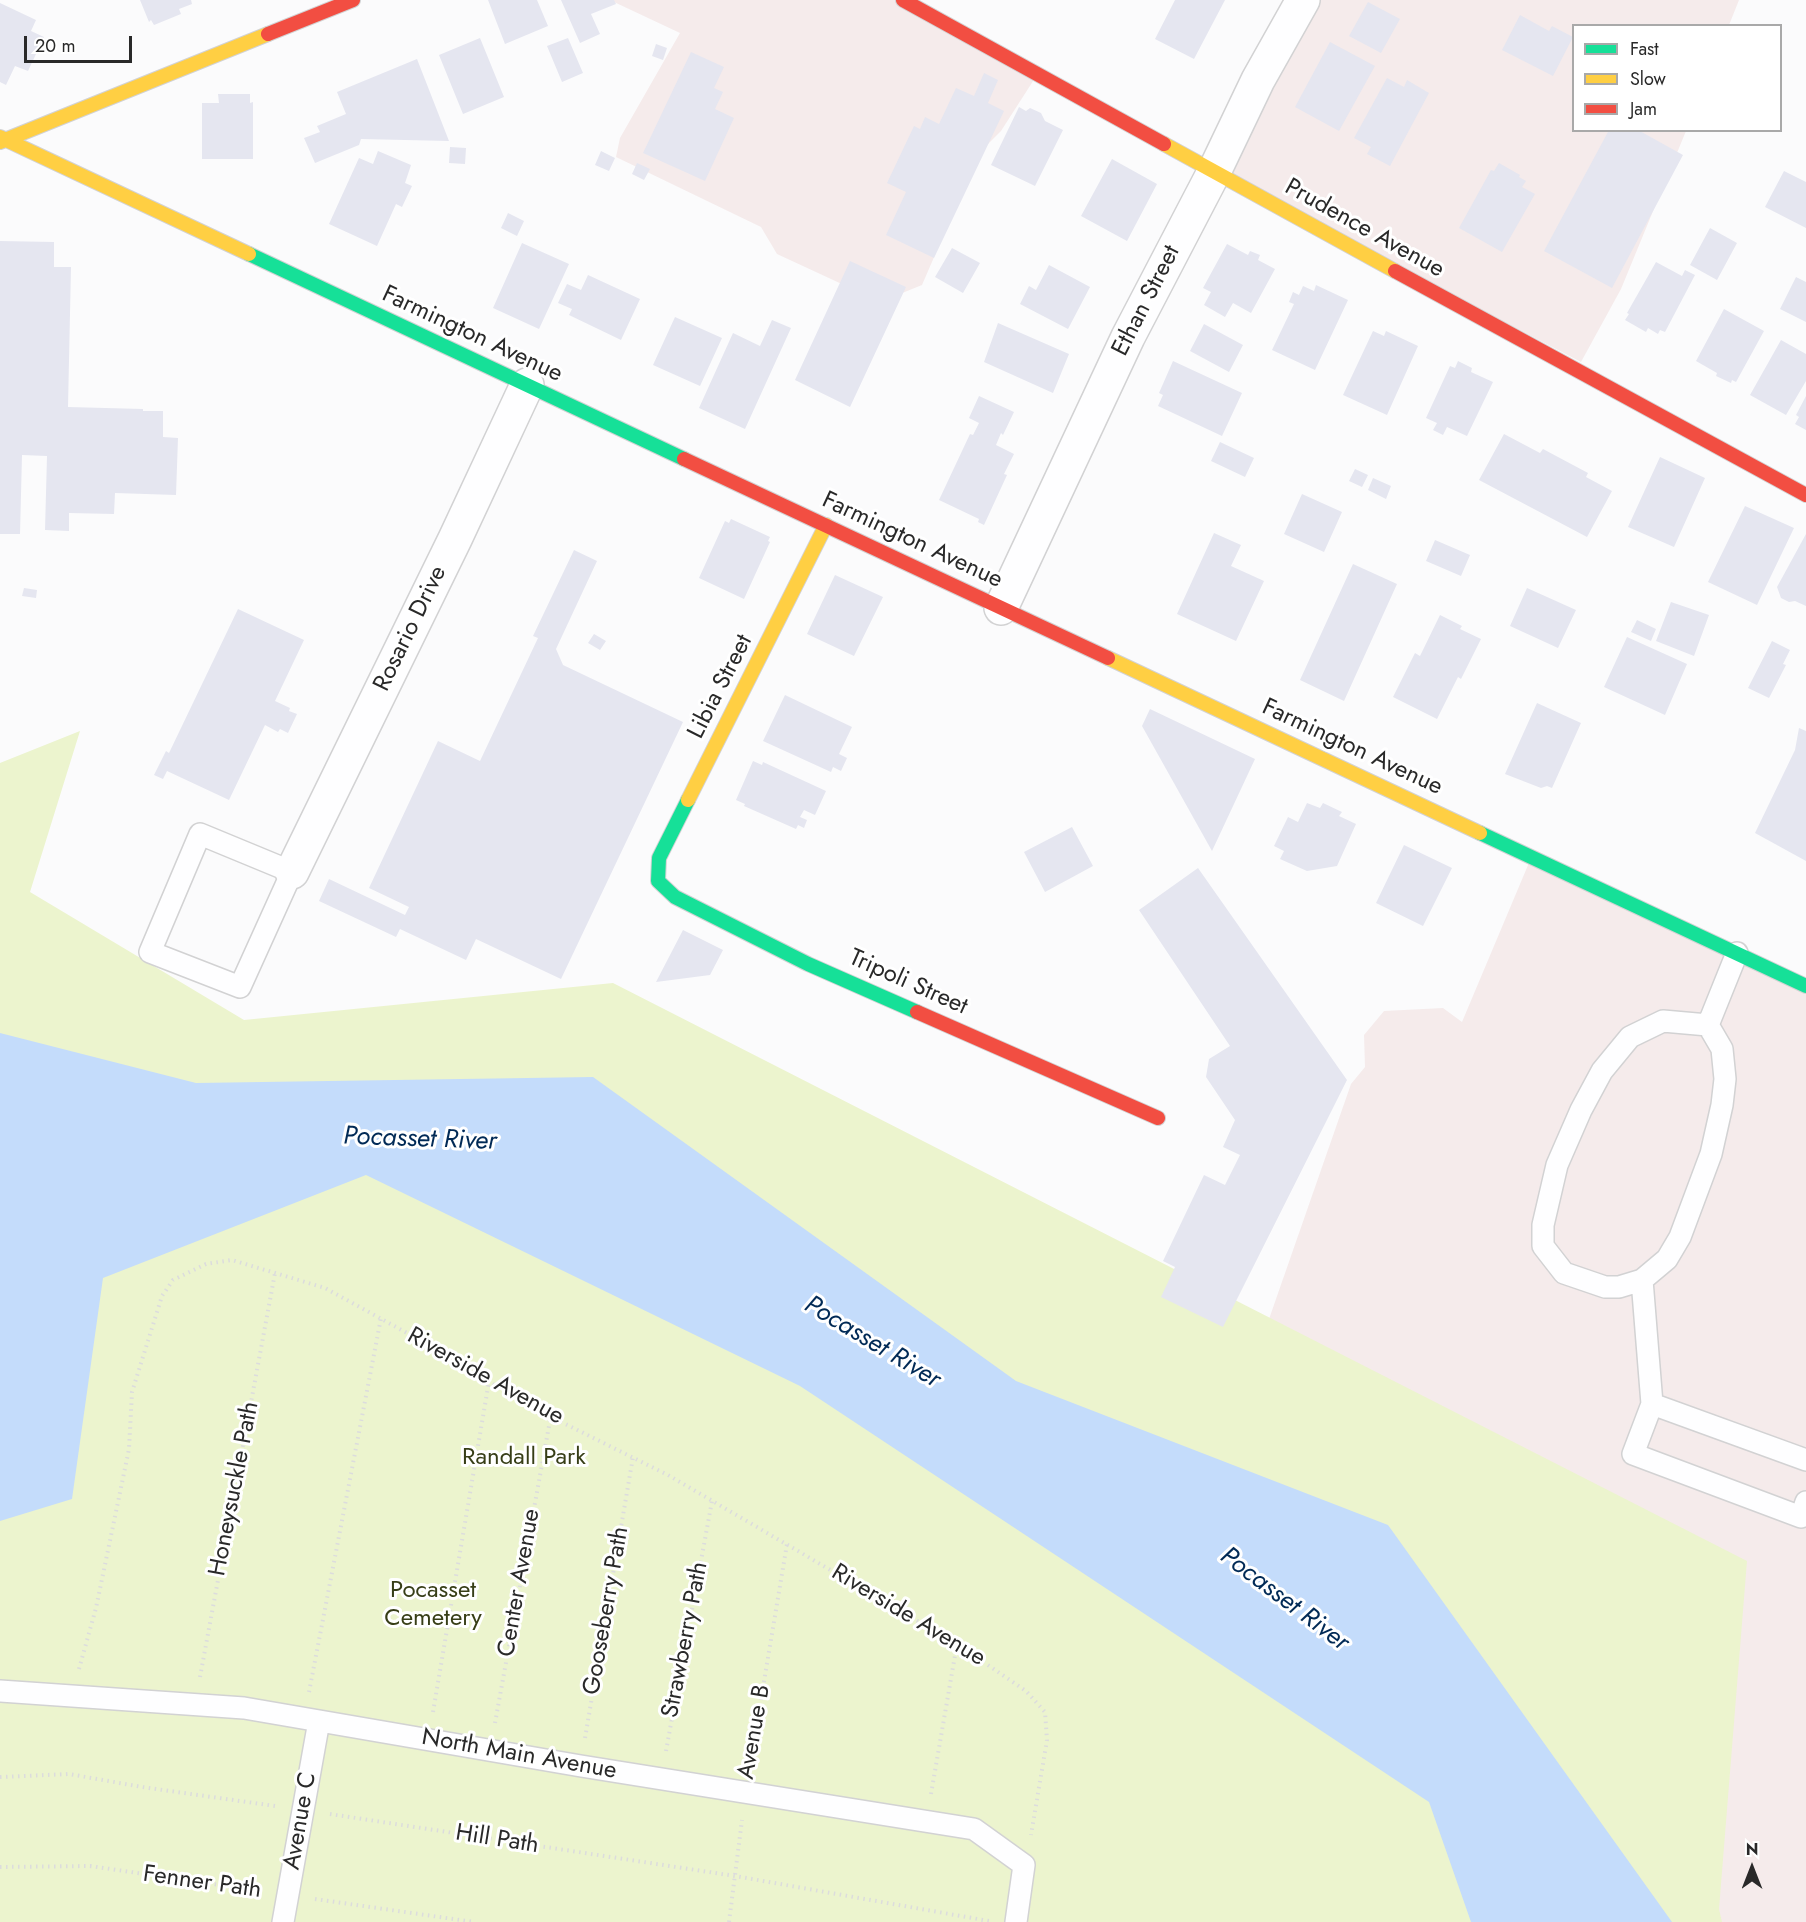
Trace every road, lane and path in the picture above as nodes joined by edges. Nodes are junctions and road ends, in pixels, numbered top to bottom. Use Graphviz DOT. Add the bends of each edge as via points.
graph roads {
  1 [pos="353,0"];
  2 [pos="903,0"];
  3 [pos="1303,0"];
  4 [pos="2,140"];
  5 [pos="1214,172"];
  6 [pos="527,385"];
  7 [pos="1806,495"];
  8 [pos="826,525"];
  9 [pos="1001,608"];
  10 [pos="658,869"];
  11 [pos="292,872"];
  12 [pos="1737,953"];
  13 [pos="1806,986"];
  14 [pos="1708,1025"];
  15 [pos="1158,1118"];
  16 [pos="275,1273"];
  17 [pos="1642,1280"];
  18 [pos="381,1318"];
  19 [pos="489,1382"];
  20 [pos="1652,1404"];
  21 [pos="551,1415"];
  22 [pos="633,1457"];
  23 [pos="1806,1460"];
  24 [pos="712,1501"];
  25 [pos="1806,1502"];
  26 [pos="787,1544"];
  27 [pos="957,1644"];
  28 [pos="0,1691"];
  29 [pos="71,1696"];
  30 [pos="195,1704"];
  31 [pos="311,1719"];
  32 [pos="429,1740"];
  33 [pos="490,1750"];
  34 [pos="581,1766"];
  35 [pos="0,1777"];
  36 [pos="660,1778"];
  37 [pos="745,1792"];
  38 [pos="303,1810"];
  39 [pos="926,1822"];
  40 [pos="1024,1865"];
  41 [pos="0,1867"];
  42 [pos="735,1876"];
  43 [pos="288,1896"];
  44 [pos="284,1922"];
  45 [pos="474,1922"];
  46 [pos="729,1922"];
  47 [pos="992,1922"];
  48 [pos="1016,1922"];
  1 -- 4 [label="street"];
  2 -- 5 [label="street, Prudence Avenue"];
  3 -- 5 [label="street, Ethan Street"];
  4 -- 6 [label="street, Farmington Avenue"];
  5 -- 7 [label="street, Prudence Avenue"];
  5 -- 9 [label="street, Ethan Street" via="1128,337"];
  6 -- 8 [label="street, Farmington Avenue"];
  6 -- 11 [label="street, Rosario Drive"];
  8 -- 9 [label="street, Farmington Avenue"];
  8 -- 10 [label="street, Libia Street" via="659,858"];
  9 -- 12 [label="street, Farmington Avenue"];
  10 -- 15 [label="street, Tripoli Street" via="658,881 675,897 709,916 808,964"];
  11 -- 11 [label="lane" via="200,834 150,952 240,987"];
  12 -- 13 [label="street, Farmington Avenue"];
  12 -- 14 [label="lane"];
  14 -- 17 [label="lane" via="1722,1049 1725,1079 1711,1154 1680,1237 1667,1259"];
  14 -- 17 [label="lane" via="1663,1021 1630,1037 1602,1071 1557,1165 1543,1225 1543,1246 1553,1262 1564,1273 1605,1287"];
  16 -- 18 [label="path, Riverside Avenue" via="325,1288"];
  16 -- 29 [label="path, Riverside Avenue" via="232,1260 206,1264 173,1280 162,1296 132,1392 129,1449 96,1608"];
  16 -- 30 [label="path, Honeysuckle Path"];
  17 -- 20 [label="lane"];
  18 -- 19 [label="path, Riverside Avenue"];
  18 -- 31 [label="path"];
  19 -- 21 [label="path, Riverside Avenue"];
  19 -- 32 [label="path"];
  20 -- 23 [label="lane"];
  20 -- 25 [label="lane" via="1633,1454 1801,1517"];
  21 -- 22 [label="path, Riverside Avenue"];
  21 -- 33 [label="path, Center Avenue"];
  22 -- 24 [label="path, Riverside Avenue"];
  22 -- 34 [label="path, Gooseberry Path"];
  24 -- 26 [label="path, Riverside Avenue"];
  24 -- 36 [label="path, Strawberry Path"];
  26 -- 27 [label="path, Riverside Avenue"];
  26 -- 37 [label="path, Avenue B"];
  27 -- 39 [label="path"];
  27 -- 40 [label="path, Riverside Avenue" via="1026,1690 1045,1712 1047,1740"];
  28 -- 29 [label="lane, North Main Avenue"];
  29 -- 30 [label="lane, North Main Avenue"];
  30 -- 31 [label="lane, North Main Avenue"];
  31 -- 32 [label="lane, North Main Avenue"];
  31 -- 38 [label="lane, Avenue C"];
  32 -- 33 [label="lane, North Main Avenue"];
  33 -- 34 [label="lane, North Main Avenue"];
  34 -- 36 [label="lane, North Main Avenue"];
  35 -- 38 [label="path, Hill Path" via="69,1774"];
  36 -- 37 [label="lane, North Main Avenue"];
  37 -- 39 [label="lane, North Main Avenue"];
  37 -- 42 [label="path, Avenue B"];
  38 -- 42 [label="path, Hill Path"];
  38 -- 43 [label="lane, Avenue C"];
  39 -- 40 [label="lane, North Main Avenue" via="975,1829"];
  40 -- 48 [label="lane"];
  41 -- 43 [label="path, Fenner Path" via="90,1866"];
  42 -- 46 [label="path, Avenue B"];
  42 -- 47 [label="path, Hill Path"];
  43 -- 44 [label="lane, Avenue C"];
  43 -- 45 [label="path, Fenner Path"];
}
